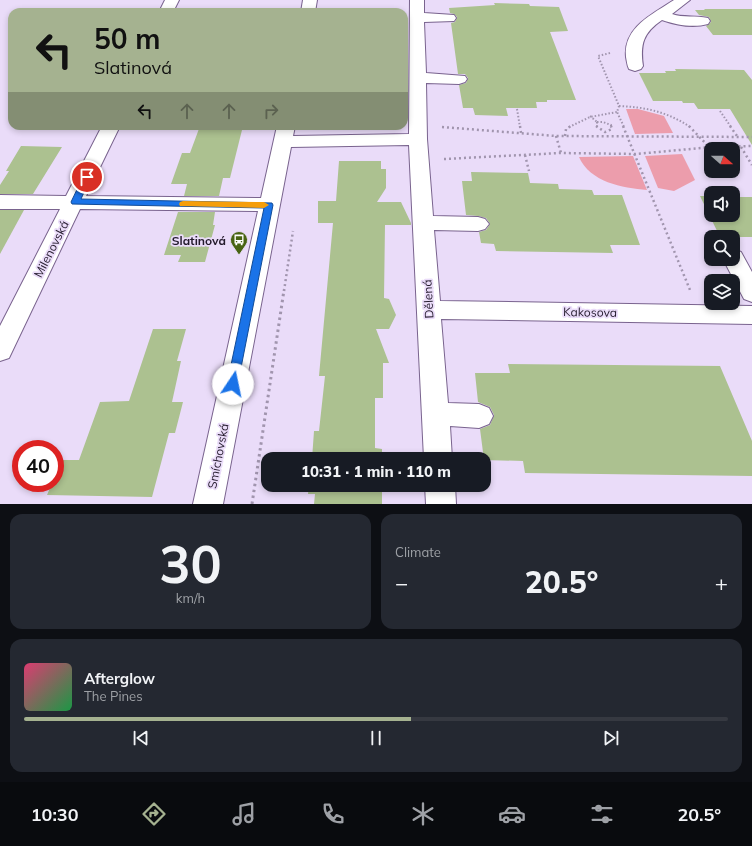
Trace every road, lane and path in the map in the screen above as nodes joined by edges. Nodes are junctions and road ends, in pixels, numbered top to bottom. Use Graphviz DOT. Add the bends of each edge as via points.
graph roads {
  1 [pos="417,0"];
  2 [pos="683,0"];
  3 [pos="659,14"];
  4 [pos="417,17"];
  5 [pos="449,18"];
  6 [pos="703,21"];
  7 [pos="633,60"];
  8 [pos="417,78"];
  9 [pos="459,79"];
  10 [pos="619,106"];
  11 [pos="517,109"];
  12 [pos="720,111"];
  13 [pos="617,112"];
  14 [pos="589,116"];
  15 [pos="597,122"];
  16 [pos="109,130"];
  17 [pos="521,133"];
  18 [pos="285,134"];
  19 [pos="556,136"];
  20 [pos="565,136"];
  21 [pos="738,137"];
  22 [pos="752,137"];
  23 [pos="628,138"];
  24 [pos="702,138"];
  25 [pos="418,141"];
  26 [pos="705,142"];
  27 [pos="741,146"];
  28 [pos="752,146"];
  29 [pos="704,147"];
  30 [pos="561,153"];
  31 [pos="636,154"];
  32 [pos="525,155"];
  33 [pos="752,165"];
  34 [pos="529,171"];
  35 [pos="0,202"];
  36 [pos="75,202"];
  37 [pos="269,205"];
  38 [pos="423,223"];
  39 [pos="478,224"];
  40 [pos="294,228"];
  41 [pos="737,266"];
  42 [pos="752,294"];
  43 [pos="428,310"];
  44 [pos="700,314"];
  45 [pos="752,315"];
  46 [pos="0,351"];
  47 [pos="435,414"];
  48 [pos="479,416"];
  49 [pos="438,452"];
  50 [pos="440,492"];
  51 [pos="208,504"];
  52 [pos="252,504"];
  53 [pos="441,504"];
  1 -- 4 [label="street, Dělená"];
  2 -- 3 [label="street"];
  3 -- 6 [label="street" via="676,20"];
  3 -- 7 [label="street" via="645,25 636,38"];
  4 -- 5 [label="street"];
  4 -- 8 [label="street, Dělená"];
  7 -- 10 [label="path" via="614,52 598,56"];
  8 -- 9 [label="street"];
  8 -- 25 [label="street, Dělená"];
  10 -- 13 [label="path"];
  10 -- 24 [label="path" via="636,106 672,115"];
  11 -- 17 [label="path"];
  12 -- 21 [label="path"];
  13 -- 14 [label="path" via="602,112"];
  13 -- 23 [label="path"];
  14 -- 15 [label="path"];
  14 -- 20 [label="path" via="566,129"];
  15 -- 15 [label="path" via="596,126 601,131 608,132 612,129 611,125"];
  16 -- 36 [label="street, Milenovská"];
  17 -- 19 [label="path"];
  17 -- 25 [label="path"];
  18 -- 25 [label="street"];
  18 -- 37 [label="street, Smíchovská"];
  19 -- 20 [label="path"];
  19 -- 30 [label="path"];
  20 -- 23 [label="path"];
  21 -- 22 [label="path"];
  21 -- 24 [label="path"];
  23 -- 24 [label="path"];
  23 -- 31 [label="path"];
  24 -- 26 [label="path"];
  25 -- 32 [label="path"];
  25 -- 38 [label="street, Dělená"];
  27 -- 28 [label="path"];
  27 -- 33 [label="path"];
  29 -- 31 [label="path"];
  30 -- 31 [label="path"];
  30 -- 32 [label="path"];
  31 -- 44 [label="path"];
  32 -- 34 [label="path"];
  35 -- 36 [label="street"];
  36 -- 37 [label="street"];
  36 -- 46 [label="street, Milenovská"];
  37 -- 51 [label="street, Smíchovská"];
  38 -- 39 [label="street"];
  38 -- 43 [label="street, Dělená"];
  40 -- 52 [label="path"];
  41 -- 42 [label="street"];
  43 -- 44 [label="street, Kakosova"];
  43 -- 47 [label="street, Dělená"];
  44 -- 45 [label="street, Kakosova"];
  47 -- 48 [label="street"];
  47 -- 49 [label="street, Dělená"];
  50 -- 53 [label="street"];
}
